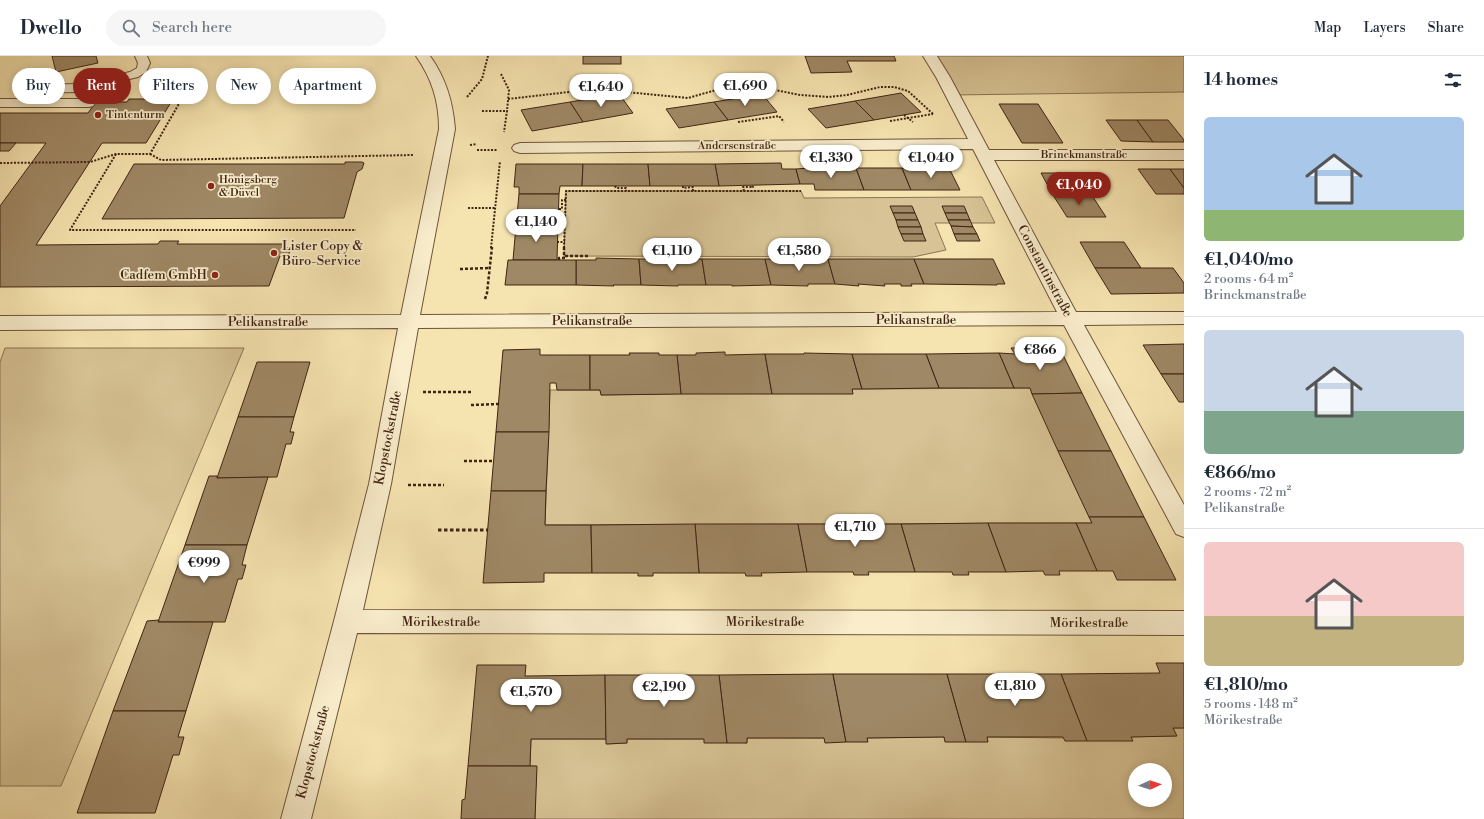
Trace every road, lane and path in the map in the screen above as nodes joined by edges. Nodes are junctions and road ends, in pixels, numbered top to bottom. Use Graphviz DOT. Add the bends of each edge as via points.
graph roads {
  1 [pos="141,56"];
  2 [pos="423,56"];
  3 [pos="488,56"];
  4 [pos="930,56"];
  5 [pos="501,74"];
  6 [pos="65,88"];
  7 [pos="508,99"];
  8 [pos="73,103"];
  9 [pos="0,104"];
  10 [pos="179,104"];
  11 [pos="447,108"];
  12 [pos="482,111"];
  13 [pos="507,111"];
  14 [pos="933,114"];
  15 [pos="503,138"];
  16 [pos="520,148"];
  17 [pos="980,149"];
  18 [pos="116,154"];
  19 [pos="150,154"];
  20 [pos="1184,154"];
  21 [pos="413,155"];
  22 [pos="500,157"];
  23 [pos="0,163"];
  24 [pos="615,186"];
  25 [pos="683,186"];
  26 [pos="752,186"];
  27 [pos="626,191"];
  28 [pos="693,191"];
  29 [pos="744,191"];
  30 [pos="802,191"];
  31 [pos="566,200"];
  32 [pos="468,208"];
  33 [pos="496,208"];
  34 [pos="559,210"];
  35 [pos="356,230"];
  36 [pos="557,242"];
  37 [pos="565,242"];
  38 [pos="564,256"];
  39 [pos="590,256"];
  40 [pos="559,260"];
  41 [pos="489,268"];
  42 [pos="460,269"];
  43 [pos="482,305"];
  44 [pos="1184,318"];
  45 [pos="1071,319"];
  46 [pos="409,321"];
  47 [pos="0,323"];
  48 [pos="419,392"];
  49 [pos="473,392"];
  50 [pos="499,404"];
  51 [pos="471,405"];
  52 [pos="464,461"];
  53 [pos="494,461"];
  54 [pos="402,485"];
  55 [pos="444,485"];
  56 [pos="1184,527"];
  57 [pos="438,530"];
  58 [pos="488,530"];
  59 [pos="347,621"];
  60 [pos="1184,623"];
  61 [pos="296,819"];
  1 -- 6 [label="lane" via="144,63 142,70 134,75"];
  2 -- 11 [label="street, Klopstockstraße" via="439,82"];
  3 -- 11 [label="path" via="483,79 467,96"];
  4 -- 17 [label="street, Constantinstraße"];
  5 -- 7 [label="path" via="509,90"];
  7 -- 13 [label="path"];
  7 -- 14 [label="path" via="595,89 688,98 735,84 829,97 885,86 906,90 916,96"];
  8 -- 9 [label="lane"];
  10 -- 19 [label="path"];
  11 -- 46 [label="street, Klopstockstraße" via="445,140"];
  12 -- 13 [label="path"];
  13 -- 15 [label="path"];
  16 -- 17 [label="street, Andersenstraße"];
  17 -- 20 [label="street, Brinckmanstraße"];
  17 -- 45 [label="street, Constantinstraße"];
  18 -- 19 [label="path"];
  18 -- 23 [label="path" via="90,162"];
  18 -- 35 [label="path" via="70,230"];
  19 -- 21 [label="path" via="161,160"];
  22 -- 33 [label="path"];
  24 -- 27 [label="path" via="626,188"];
  25 -- 28 [label="path" via="693,188"];
  26 -- 29 [label="path" via="743,187"];
  27 -- 28 [label="path"];
  27 -- 31 [label="path" via="566,191"];
  28 -- 29 [label="path"];
  29 -- 30 [label="path"];
  31 -- 34 [label="path" via="562,200 562,209"];
  31 -- 37 [label="path"];
  32 -- 33 [label="path"];
  33 -- 41 [label="path"];
  36 -- 37 [label="path"];
  37 -- 38 [label="path"];
  38 -- 39 [label="path"];
  38 -- 40 [label="path" via="565,258"];
  41 -- 42 [label="path"];
  41 -- 43 [label="path"];
  44 -- 45 [label="street, Pelikanstraße"];
  45 -- 46 [label="street, Pelikanstraße"];
  45 -- 56 [label="street, Constantinstraße"];
  46 -- 47 [label="street, Pelikanstraße"];
  46 -- 59 [label="street, Klopstockstraße" via="380,484"];
  48 -- 49 [label="path"];
  50 -- 51 [label="path"];
  52 -- 53 [label="path"];
  54 -- 55 [label="path"];
  57 -- 58 [label="path"];
  59 -- 60 [label="street, Mörikestraße"];
  59 -- 61 [label="street, Klopstockstraße"];
}
